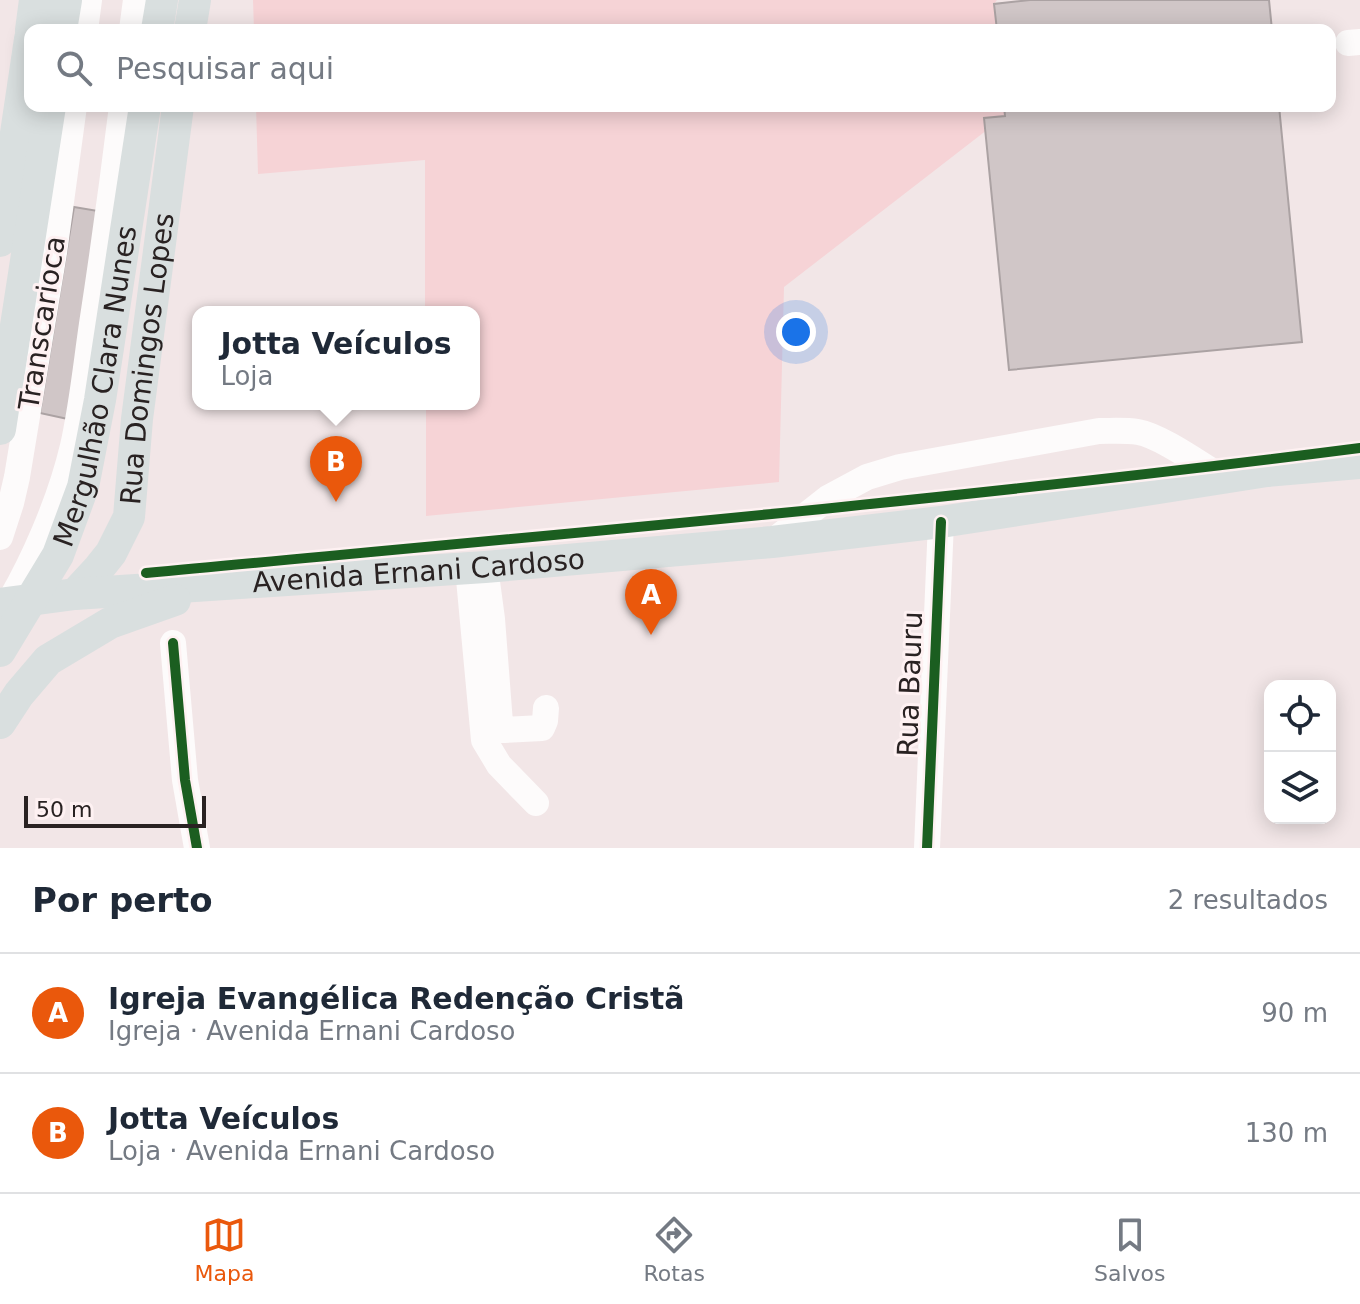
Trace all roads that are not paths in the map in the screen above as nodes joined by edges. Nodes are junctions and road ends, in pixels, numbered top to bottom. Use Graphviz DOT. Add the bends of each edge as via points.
graph roads {
  1 [pos="35,0"];
  2 [pos="66,0"];
  3 [pos="89,0"];
  4 [pos="136,0"];
  5 [pos="162,0"];
  6 [pos="195,0"];
  7 [pos="32,24"];
  8 [pos="62,24"];
  9 [pos="86,24"];
  10 [pos="133,24"];
  11 [pos="158,24"];
  12 [pos="191,24"];
  13 [pos="24,64"];
  14 [pos="49,112"];
  15 [pos="73,112"];
  16 [pos="121,112"];
  17 [pos="144,112"];
  18 [pos="177,112"];
  19 [pos="9,128"];
  20 [pos="6,162"];
  21 [pos="0,241"];
  22 [pos="0,429"];
  23 [pos="1360,463"];
  24 [pos="1223,478"];
  25 [pos="941,522"];
  26 [pos="0,537"];
  27 [pos="772,542"];
  28 [pos="477,568"];
  29 [pos="220,586"];
  30 [pos="70,595"];
  31 [pos="0,604"];
  32 [pos="0,617"];
  33 [pos="173,643"];
  34 [pos="0,651"];
  35 [pos="546,708"];
  36 [pos="0,723"];
  37 [pos="536,803"];
  38 [pos="197,848"];
  39 [pos="927,848"];
  1 -- 7 [label="main road"];
  2 -- 8 [label="main road"];
  3 -- 9 [label="street"];
  4 -- 10 [label="street"];
  5 -- 11 [label="main road"];
  6 -- 12 [label="main road"];
  13 -- 19 [label="main road"];
  14 -- 22 [label="main road"];
  15 -- 26 [label="street, Transcarioca" via="17,477"];
  16 -- 32 [label="street, Transcarioca" via="73,446 42,535"];
  17 -- 34 [label="main road, Mergulhão Clara Nunes" via="83,487 58,555"];
  18 -- 30 [label="main road, Rua Domingos Lopes" via="129,517 111,553"];
  19 -- 20 [label="main road"];
  20 -- 21 [label="main road"];
  23 -- 24 [label="main road, Avenida Ernani Cardoso"];
  24 -- 25 [label="main road, Avenida Ernani Cardoso"];
  24 -- 27 [label="street" via="1154,437 1099,431 867,477 828,498"];
  25 -- 27 [label="main road, Avenida Ernani Cardoso"];
  25 -- 39 [label="street, Rua Bauru"];
  27 -- 28 [label="main road, Avenida Ernani Cardoso"];
  28 -- 29 [label="main road, Avenida Ernani Cardoso"];
  28 -- 35 [label="street" via="492,619 500,723 504,730 542,728"];
  28 -- 37 [label="street" via="484,740 499,765"];
  29 -- 30 [label="main road, Avenida Ernani Cardoso"];
  29 -- 36 [label="main road" via="110,623 60,652 35,673"];
  30 -- 31 [label="main road, Avenida Ernani Cardoso"];
  33 -- 38 [label="street" via="185,780"];
}
